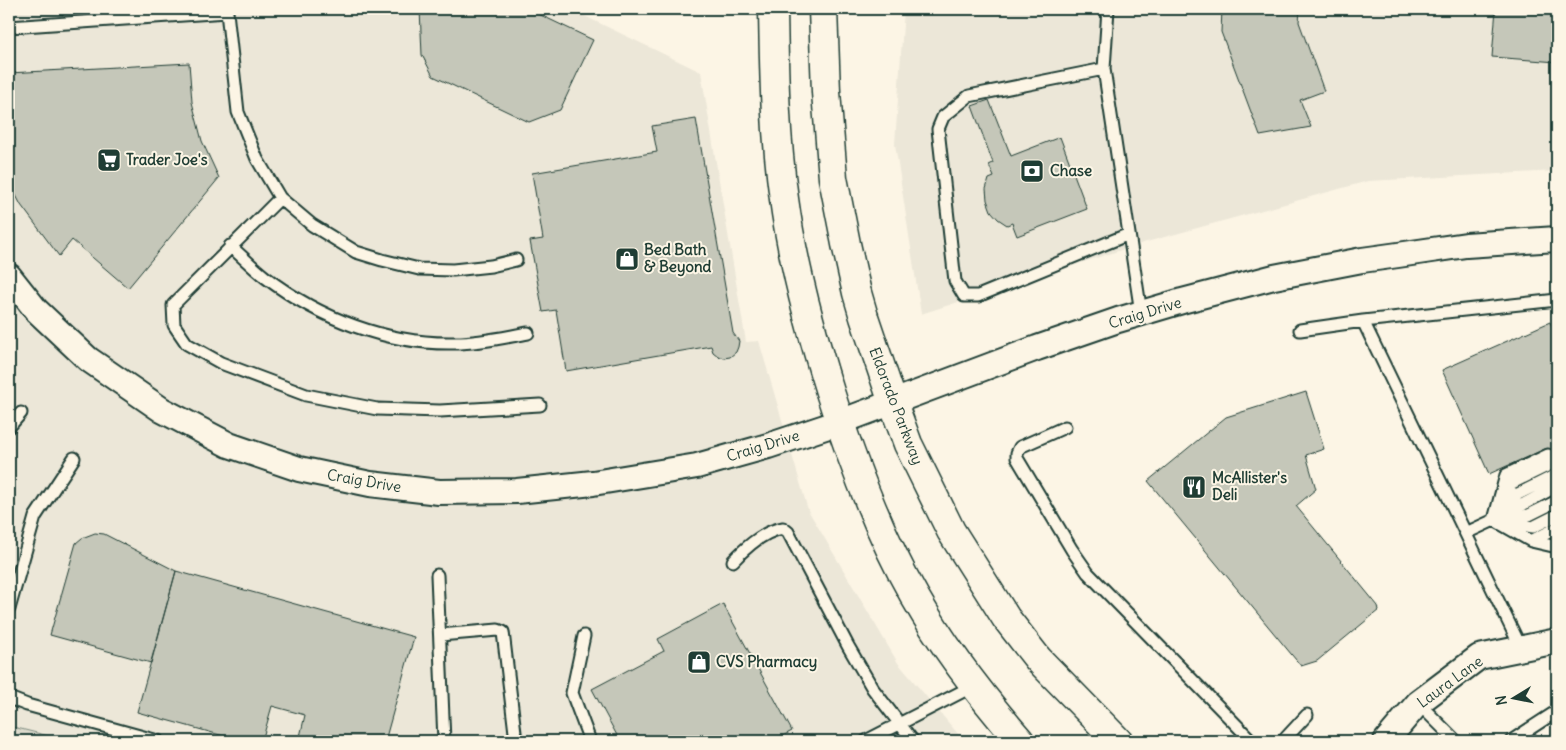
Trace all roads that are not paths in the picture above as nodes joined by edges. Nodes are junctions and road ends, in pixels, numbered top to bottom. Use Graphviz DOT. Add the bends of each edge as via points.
graph roads {
  1 [pos="773,9"];
  2 [pos="823,9"];
  3 [pos="1108,9"];
  4 [pos="227,10"];
  5 [pos="9,27"];
  6 [pos="1104,69"];
  7 [pos="280,198"];
  8 [pos="1129,234"];
  9 [pos="1557,239"];
  10 [pos="230,246"];
  11 [pos="516,260"];
  12 [pos="9,276"];
  13 [pos="1557,300"];
  14 [pos="1141,313"];
  15 [pos="1363,321"];
  16 [pos="1300,330"];
  17 [pos="528,333"];
  18 [pos="893,403"];
  19 [pos="540,405"];
  20 [pos="21,412"];
  21 [pos="840,422"];
  22 [pos="9,427"];
  23 [pos="1065,428"];
  24 [pos="74,458"];
  25 [pos="1553,470"];
  26 [pos="1557,501"];
  27 [pos="1557,515"];
  28 [pos="1494,520"];
  29 [pos="1557,528"];
  30 [pos="1466,533"];
  31 [pos="1530,541"];
  32 [pos="1557,547"];
  33 [pos="733,561"];
  34 [pos="437,575"];
  35 [pos="9,609"];
  36 [pos="440,635"];
  37 [pos="584,636"];
  38 [pos="1557,641"];
  39 [pos="1521,648"];
  40 [pos="975,685"];
  41 [pos="9,698"];
  42 [pos="1418,703"];
  43 [pos="1557,711"];
  44 [pos="1307,715"];
  45 [pos="899,724"];
  46 [pos="158,741"];
  47 [pos="444,741"];
  48 [pos="516,741"];
  49 [pos="590,741"];
  50 [pos="866,741"];
  51 [pos="913,741"];
  52 [pos="1020,741"];
  53 [pos="1118,741"];
  54 [pos="1252,741"];
  55 [pos="1283,741"];
  56 [pos="1386,741"];
  57 [pos="1456,741"];
  58 [pos="1512,741"];
  1 -- 21 [label="main road" via="775,101 784,198 794,261 813,338"];
  2 -- 18 [label="main road, Eldorado Parkway" via="833,178 856,292"];
  3 -- 6 [label="lane"];
  4 -- 5 [label="lane"];
  4 -- 7 [label="lane" via="238,112 257,160"];
  6 -- 8 [label="lane"];
  6 -- 8 [label="lane" via="969,96 943,117 938,129 955,280 964,296 978,296"];
  7 -- 10 [label="lane"];
  7 -- 11 [label="lane" via="312,225 356,252 382,260 419,269 453,270"];
  8 -- 14 [label="lane"];
  9 -- 14 [label="street, Craig Drive" via="1466,246 1362,260 1274,277"];
  10 -- 17 [label="lane" via="264,276 307,305 360,329 417,341 456,343"];
  10 -- 19 [label="lane" via="172,305 174,325 187,344 221,363 306,395 377,409 440,411"];
  12 -- 21 [label="street, Craig Drive" via="36,310 88,359 162,410 230,445 299,469 370,484 438,492 517,491 593,483 697,466"];
  13 -- 15 [label="lane"];
  14 -- 18 [label="street, Craig Drive" via="1037,348"];
  15 -- 16 [label="lane"];
  15 -- 30 [label="lane"];
  18 -- 21 [label="street, Craig Drive"];
  18 -- 53 [label="main road, Eldorado Parkway" via="908,444 938,506 985,587 1038,659"];
  20 -- 22 [label="lane"];
  21 -- 40 [label="main road" via="897,564 931,623"];
  23 -- 54 [label="lane" via="1020,447 1017,458 1067,542 1088,573"];
  24 -- 35 [label="lane" via="35,518"];
  25 -- 28 [label="lane" via="1518,494"];
  25 -- 28 [label="lane" via="1506,475"];
  26 -- 28 [label="lane" via="1529,515"];
  27 -- 28 [label="lane" via="1533,527"];
  28 -- 30 [label="lane"];
  28 -- 31 [label="lane"];
  29 -- 31 [label="lane"];
  30 -- 39 [label="lane"];
  31 -- 32 [label="lane"];
  33 -- 45 [label="lane" via="746,547 775,529 783,528 788,532 848,646 873,689"];
  34 -- 36 [label="lane"];
  36 -- 47 [label="lane"];
  36 -- 48 [label="lane" via="503,632"];
  37 -- 49 [label="lane" via="572,693"];
  38 -- 39 [label="street, Laura Lane"];
  39 -- 42 [label="street, Laura Lane" via="1479,657"];
  40 -- 45 [label="lane"];
  40 -- 52 [label="main road"];
  41 -- 46 [label="lane"];
  42 -- 56 [label="street, Laura Lane"];
  42 -- 57 [label="lane"];
  43 -- 58 [label="lane"];
  44 -- 55 [label="lane"];
  45 -- 50 [label="lane"];
  45 -- 51 [label="lane"];
}
